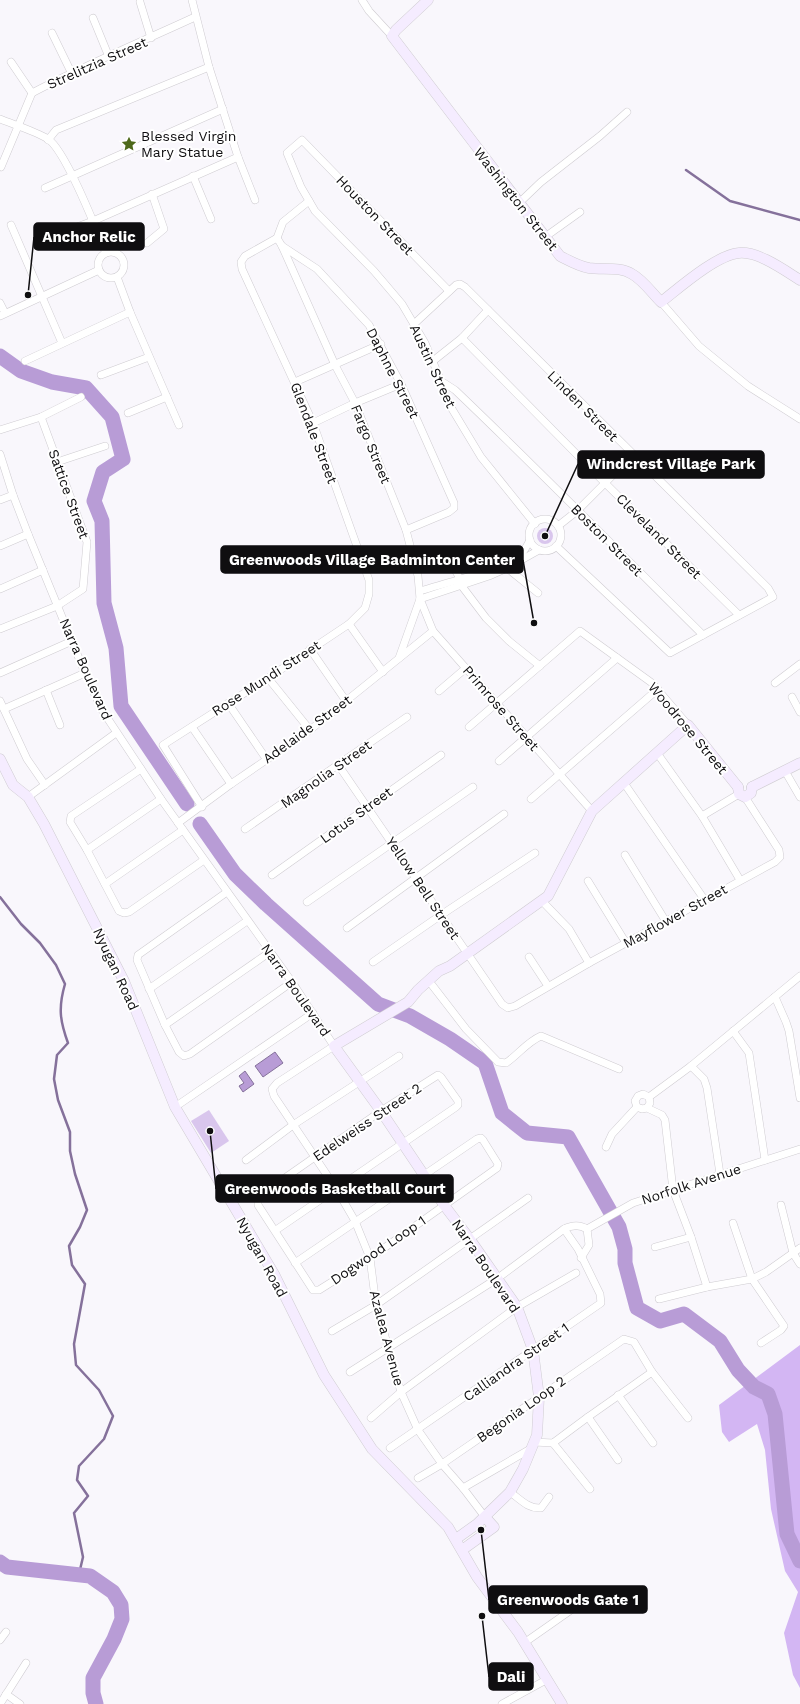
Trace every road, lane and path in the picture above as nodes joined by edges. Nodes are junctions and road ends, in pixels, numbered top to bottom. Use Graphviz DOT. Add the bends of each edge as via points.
graph roads {
  1 [pos="192,0"];
  2 [pos="362,0"];
  3 [pos="428,0"];
  4 [pos="140,2"];
  5 [pos="195,17"];
  6 [pos="93,18"];
  7 [pos="52,33"];
  8 [pos="392,36"];
  9 [pos="151,38"];
  10 [pos="109,57"];
  11 [pos="10,62"];
  12 [pos="209,67"];
  13 [pos="71,72"];
  14 [pos="32,93"];
  15 [pos="223,109"];
  16 [pos="627,112"];
  17 [pos="2,120"];
  18 [pos="17,126"];
  19 [pos="48,140"];
  20 [pos="287,153"];
  21 [pos="238,157"];
  22 [pos="2,167"];
  23 [pos="72,176"];
  24 [pos="193,176"];
  25 [pos="45,188"];
  26 [pos="152,194"];
  27 [pos="255,200"];
  28 [pos="309,202"];
  29 [pos="519,203"];
  30 [pos="580,212"];
  31 [pos="212,219"];
  32 [pos="93,221"];
  33 [pos="11,225"];
  34 [pos="58,234"];
  35 [pos="545,237"];
  36 [pos="277,238"];
  37 [pos="147,244"];
  38 [pos="282,246"];
  39 [pos="106,253"];
  40 [pos="99,270"];
  41 [pos="117,277"];
  42 [pos="800,280"];
  43 [pos="448,291"];
  44 [pos="42,296"];
  45 [pos="661,302"];
  46 [pos="0,303"];
  47 [pos="488,310"];
  48 [pos="130,312"];
  49 [pos="2,314"];
  50 [pos="414,324"];
  51 [pos="462,338"];
  52 [pos="62,343"];
  53 [pos="380,344"];
  54 [pos="149,357"];
  55 [pos="25,360"];
  56 [pos="433,361"];
  57 [pos="335,365"];
  58 [pos="101,375"];
  59 [pos="441,381"];
  60 [pos="295,382"];
  61 [pos="401,384"];
  62 [pos="81,397"];
  63 [pos="167,397"];
  64 [pos="355,403"];
  65 [pos="128,412"];
  66 [pos="41,417"];
  67 [pos="800,420"];
  68 [pos="313,423"];
  69 [pos="179,425"];
  70 [pos="0,430"];
  71 [pos="105,446"];
  72 [pos="0,454"];
  73 [pos="633,455"];
  74 [pos="57,462"];
  75 [pos="606,483"];
  76 [pos="13,495"];
  77 [pos="0,500"];
  78 [pos="577,511"];
  79 [pos="535,524"];
  80 [pos="558,526"];
  81 [pos="406,530"];
  82 [pos="28,534"];
  83 [pos="530,540"];
  84 [pos="0,546"];
  85 [pos="556,546"];
  86 [pos="539,550"];
  87 [pos="507,568"];
  88 [pos="43,570"];
  89 [pos="416,570"];
  90 [pos="460,582"];
  91 [pos="0,589"];
  92 [pos="420,591"];
  93 [pos="538,593"];
  94 [pos="420,599"];
  95 [pos="57,606"];
  96 [pos="365,608"];
  97 [pos="739,615"];
  98 [pos="349,624"];
  99 [pos="0,629"];
  100 [pos="433,631"];
  101 [pos="703,635"];
  102 [pos="72,641"];
  103 [pos="310,649"];
  104 [pos="399,658"];
  105 [pos="617,658"];
  106 [pos="800,664"];
  107 [pos="540,666"];
  108 [pos="466,668"];
  109 [pos="382,672"];
  110 [pos="0,673"];
  111 [pos="85,673"];
  112 [pos="268,678"];
  113 [pos="775,683"];
  114 [pos="658,689"];
  115 [pos="46,690"];
  116 [pos="439,692"];
  117 [pos="792,697"];
  118 [pos="0,701"];
  119 [pos="346,701"];
  120 [pos="228,703"];
  121 [pos="497,703"];
  122 [pos="4,709"];
  123 [pos="800,712"];
  124 [pos="407,717"];
  125 [pos="60,726"];
  126 [pos="688,726"];
  127 [pos="192,727"];
  128 [pos="470,727"];
  129 [pos="310,730"];
  130 [pos="116,733"];
  131 [pos="527,737"];
  132 [pos="657,753"];
  133 [pos="441,755"];
  134 [pos="0,759"];
  135 [pos="267,760"];
  136 [pos="499,761"];
  137 [pos="800,763"];
  138 [pos="339,766"];
  139 [pos="141,769"];
  140 [pos="785,771"];
  141 [pos="559,774"];
  142 [pos="624,783"];
  143 [pos="231,784"];
  144 [pos="45,785"];
  145 [pos="472,787"];
  146 [pos="741,792"];
  147 [pos="28,797"];
  148 [pos="800,797"];
  149 [pos="531,799"];
  150 [pos="161,800"];
  151 [pos="202,807"];
  152 [pos="367,807"];
  153 [pos="592,811"];
  154 [pos="504,814"];
  155 [pos="702,816"];
  156 [pos="178,823"];
  157 [pos="245,829"];
  158 [pos="183,830"];
  159 [pos="392,842"];
  160 [pos="87,850"];
  161 [pos="535,853"];
  162 [pos="626,855"];
  163 [pos="204,860"];
  164 [pos="272,875"];
  165 [pos="416,878"];
  166 [pos="588,880"];
  167 [pos="740,880"];
  168 [pos="105,884"];
  169 [pos="227,892"];
  170 [pos="704,900"];
  171 [pos="542,901"];
  172 [pos="307,902"];
  173 [pos="441,915"];
  174 [pos="665,920"];
  175 [pos="246,921"];
  176 [pos="348,928"];
  177 [pos="626,943"];
  178 [pos="270,952"];
  179 [pos="468,954"];
  180 [pos="529,957"];
  181 [pos="373,962"];
  182 [pos="589,963"];
  183 [pos="450,966"];
  184 [pos="800,976"];
  185 [pos="292,982"];
  186 [pos="432,985"];
  187 [pos="548,986"];
  188 [pos="149,989"];
  189 [pos="775,997"];
  190 [pos="410,999"];
  191 [pos="508,1008"];
  192 [pos="312,1013"];
  193 [pos="165,1025"];
  194 [pos="733,1031"];
  195 [pos="334,1046"];
  196 [pos="399,1056"];
  197 [pos="691,1066"];
  198 [pos="619,1069"];
  199 [pos="360,1081"];
  200 [pos="648,1097"];
  201 [pos="800,1098"];
  202 [pos="175,1107"];
  203 [pos="637,1107"];
  204 [pos="647,1108"];
  205 [pos="381,1111"];
  206 [pos="293,1125"];
  207 [pos="402,1145"];
  208 [pos="606,1146"];
  209 [pos="800,1149"];
  210 [pos="315,1157"];
  211 [pos="246,1160"];
  212 [pos="765,1160"];
  213 [pos="720,1174"];
  214 [pos="423,1175"];
  215 [pos="337,1190"];
  216 [pos="674,1190"];
  217 [pos="528,1198"];
  218 [pos="444,1205"];
  219 [pos="781,1205"];
  220 [pos="355,1221"];
  221 [pos="733,1223"];
  222 [pos="589,1228"];
  223 [pos="564,1229"];
  224 [pos="276,1230"];
  225 [pos="692,1237"];
  226 [pos="469,1238"];
  227 [pos="655,1247"];
  228 [pos="800,1248"];
  229 [pos="793,1253"];
  230 [pos="370,1258"];
  231 [pos="582,1258"];
  232 [pos="295,1263"];
  233 [pos="800,1264"];
  234 [pos="576,1273"];
  235 [pos="498,1278"];
  236 [pos="752,1279"];
  237 [pos="707,1287"];
  238 [pos="659,1299"];
  239 [pos="376,1304"];
  240 [pos="517,1307"];
  241 [pos="332,1331"];
  242 [pos="761,1344"];
  243 [pos="389,1347"];
  244 [pos="533,1350"];
  245 [pos="350,1372"];
  246 [pos="652,1372"];
  247 [pos="401,1392"];
  248 [pos="618,1395"];
  249 [pos="539,1397"];
  250 [pos="588,1416"];
  251 [pos="371,1418"];
  252 [pos="688,1418"];
  253 [pos="418,1430"];
  254 [pos="553,1443"];
  255 [pos="653,1443"];
  256 [pos="533,1445"];
  257 [pos="390,1448"];
  258 [pos="618,1460"];
  259 [pos="442,1464"];
  260 [pos="418,1478"];
  261 [pos="463,1488"];
  262 [pos="590,1489"];
  263 [pos="510,1492"];
  264 [pos="549,1497"];
  265 [pos="485,1517"];
  266 [pos="456,1539"];
  267 [pos="462,1550"];
  268 [pos="574,1608"];
  269 [pos="6,1632"];
  270 [pos="0,1640"];
  271 [pos="524,1643"];
  272 [pos="26,1663"];
  273 [pos="546,1680"];
  274 [pos="6,1694"];
  275 [pos="0,1704"];
  276 [pos="20,1704"];
  277 [pos="502,1704"];
  278 [pos="562,1704"];
  1 -- 5 [label="street"];
  2 -- 8 [label="street, Washington Street"];
  3 -- 8 [label="street"];
  4 -- 9 [label="street"];
  5 -- 9 [label="street, Strelitzia Street"];
  5 -- 12 [label="street"];
  6 -- 10 [label="street"];
  7 -- 13 [label="street"];
  8 -- 29 [label="street, Washington Street"];
  9 -- 10 [label="street, Strelitzia Street"];
  10 -- 13 [label="street, Strelitzia Street"];
  11 -- 14 [label="street"];
  12 -- 15 [label="street"];
  12 -- 19 [label="street" via="56,130"];
  13 -- 14 [label="street, Strelitzia Street"];
  14 -- 18 [label="street, Strelitzia Street"];
  15 -- 21 [label="street"];
  15 -- 23 [label="street"];
  16 -- 29 [label="street"];
  17 -- 18 [label="street"];
  18 -- 19 [label="street"];
  18 -- 22 [label="street, Strelitzia Street"];
  19 -- 23 [label="street" via="55,146"];
  20 -- 28 [label="street, Austin Street"];
  20 -- 43 [label="street, Houston Street" via="302,140"];
  21 -- 24 [label="street"];
  21 -- 27 [label="street"];
  23 -- 25 [label="street"];
  23 -- 32 [label="street"];
  24 -- 26 [label="street"];
  24 -- 31 [label="street"];
  26 -- 32 [label="street"];
  26 -- 37 [label="street" via="164,229"];
  28 -- 36 [label="street" via="283,222"];
  28 -- 50 [label="street, Austin Street" via="328,226 388,287"];
  29 -- 35 [label="street, Washington Street"];
  30 -- 35 [label="street"];
  32 -- 34 [label="street"];
  32 -- 39 [label="street"];
  33 -- 44 [label="street"];
  35 -- 45 [label="street, Washington Street" via="560,256 574,264 631,273"];
  36 -- 38 [label="street, Fargo Street"];
  36 -- 60 [label="street, Glendale Street" via="245,256 241,262"];
  38 -- 53 [label="street, Daphne Street" via="318,269 369,325"];
  38 -- 57 [label="street, Fargo Street"];
  39 -- 40 [label="street" via="100,258"];
  39 -- 41 [label="street" via="111,252 121,257 124,268"];
  40 -- 41 [label="street" via="107,278"];
  40 -- 44 [label="street"];
  41 -- 48 [label="street"];
  42 -- 45 [label="street" via="757,256 739,253 720,259"];
  43 -- 47 [label="street, Linden Street" via="460,284"];
  43 -- 50 [label="street"];
  44 -- 49 [label="street"];
  44 -- 52 [label="street"];
  45 -- 67 [label="street, Washington Street" via="699,346 748,386"];
  46 -- 49 [label="street"];
  47 -- 51 [label="street"];
  47 -- 73 [label="street, Linden Street"];
  48 -- 52 [label="street"];
  48 -- 54 [label="street"];
  50 -- 56 [label="street, Austin Street"];
  51 -- 56 [label="street"];
  51 -- 75 [label="street, Cleveland Street"];
  52 -- 55 [label="street"];
  53 -- 57 [label="street"];
  53 -- 61 [label="street, Daphne Street"];
  54 -- 58 [label="street"];
  54 -- 63 [label="street"];
  56 -- 59 [label="street, Austin Street"];
  57 -- 60 [label="street"];
  57 -- 64 [label="street, Fargo Street"];
  59 -- 78 [label="street, Boston Street" via="455,390 504,436"];
  59 -- 79 [label="street, Austin Street" via="446,399 481,457"];
  60 -- 68 [label="street, Glendale Street"];
  61 -- 64 [label="street"];
  61 -- 81 [label="street, Daphne Street" via="454,503 454,508 449,512"];
  62 -- 66 [label="street"];
  63 -- 65 [label="street"];
  63 -- 69 [label="street"];
  64 -- 68 [label="street"];
  64 -- 81 [label="street, Fargo Street"];
  66 -- 70 [label="street"];
  66 -- 74 [label="street, Sattice Street"];
  68 -- 96 [label="street, Glendale Street" via="369,580"];
  71 -- 74 [label="street"];
  72 -- 76 [label="street, Narra Boulevard"];
  73 -- 75 [label="street"];
  73 -- 97 [label="street, Linden Street" via="768,588 773,597"];
  74 -- 95 [label="street, Sattice Street" via="87,542 83,590"];
  75 -- 78 [label="street"];
  75 -- 97 [label="street, Cleveland Street"];
  76 -- 77 [label="street"];
  76 -- 82 [label="street, Narra Boulevard"];
  78 -- 80 [label="street"];
  78 -- 101 [label="street, Boston Street"];
  79 -- 80 [label="street" via="549,520"];
  79 -- 83 [label="street" via="530,531"];
  80 -- 85 [label="street" via="561,538"];
  81 -- 89 [label="street, Fargo Street"];
  82 -- 84 [label="street"];
  82 -- 88 [label="street, Narra Boulevard"];
  83 -- 86 [label="street"];
  83 -- 90 [label="street" via="523,552"];
  85 -- 86 [label="street" via="548,551"];
  85 -- 101 [label="street" via="670,653"];
  86 -- 87 [label="street"];
  87 -- 90 [label="street" via="489,576"];
  87 -- 93 [label="street"];
  88 -- 91 [label="street"];
  88 -- 95 [label="street, Narra Boulevard"];
  89 -- 90 [label="street" via="443,561 450,562"];
  89 -- 92 [label="street, Fargo Street"];
  90 -- 92 [label="street"];
  90 -- 94 [label="street"];
  90 -- 107 [label="street" via="486,618"];
  92 -- 94 [label="street, Fargo Street"];
  94 -- 100 [label="street, Primrose Street"];
  94 -- 104 [label="street, Fargo Street"];
  95 -- 99 [label="street"];
  95 -- 102 [label="street, Narra Boulevard"];
  96 -- 98 [label="street, Rose Mundi Street"];
  97 -- 101 [label="street"];
  98 -- 103 [label="street, Rose Mundi Street"];
  98 -- 109 [label="street"];
  100 -- 104 [label="street, Adelaide Street"];
  100 -- 108 [label="street, Primrose Street"];
  102 -- 110 [label="street"];
  102 -- 111 [label="street, Narra Boulevard"];
  103 -- 112 [label="street, Rose Mundi Street"];
  103 -- 119 [label="street"];
  104 -- 109 [label="street, Adelaide Street"];
  105 -- 107 [label="street, Woodrose Street" via="580,631"];
  105 -- 114 [label="street, Woodrose Street"];
  105 -- 131 [label="street"];
  106 -- 113 [label="street"];
  107 -- 121 [label="street, Woodrose Street"];
  108 -- 116 [label="street"];
  108 -- 121 [label="street, Primrose Street"];
  109 -- 119 [label="street, Adelaide Street"];
  111 -- 115 [label="street"];
  111 -- 130 [label="street, Narra Boulevard"];
  112 -- 120 [label="street, Rose Mundi Street"];
  112 -- 129 [label="street"];
  114 -- 126 [label="street, Woodrose Street"];
  114 -- 141 [label="street"];
  115 -- 122 [label="street"];
  115 -- 125 [label="street"];
  117 -- 123 [label="street"];
  118 -- 122 [label="street"];
  119 -- 129 [label="street, Adelaide Street"];
  120 -- 127 [label="street, Rose Mundi Street"];
  120 -- 135 [label="street"];
  121 -- 128 [label="street, Woodrose Street"];
  121 -- 131 [label="street, Primrose Street"];
  122 -- 144 [label="street" via="27,759"];
  124 -- 138 [label="street, Magnolia Street"];
  126 -- 132 [label="street"];
  126 -- 146 [label="street, Woodrose Street"];
  127 -- 143 [label="street"];
  127 -- 151 [label="street, Rose Mundi Street" via="163,745"];
  129 -- 135 [label="street, Adelaide Street"];
  130 -- 139 [label="street, Narra Boulevard"];
  130 -- 144 [label="street"];
  131 -- 136 [label="street"];
  131 -- 141 [label="street, Primrose Street"];
  132 -- 142 [label="street"];
  132 -- 155 [label="street"];
  133 -- 152 [label="street, Lotus Street"];
  134 -- 147 [label="street, Nyugan Road" via="13,785"];
  135 -- 143 [label="street, Adelaide Street"];
  137 -- 140 [label="street"];
  138 -- 152 [label="street, Yellow Bell Street"];
  138 -- 157 [label="street, Magnolia Street"];
  139 -- 150 [label="street, Narra Boulevard"];
  139 -- 160 [label="street" via="71,816 70,822"];
  140 -- 146 [label="street" via="752,787 751,793"];
  140 -- 148 [label="street"];
  141 -- 149 [label="street"];
  141 -- 153 [label="street, Primrose Street"];
  142 -- 153 [label="street"];
  142 -- 170 [label="street"];
  143 -- 151 [label="street, Adelaide Street"];
  144 -- 147 [label="street"];
  145 -- 159 [label="street"];
  146 -- 155 [label="street"];
  146 -- 167 [label="street, Mayflower Street" via="779,850 780,857"];
  147 -- 202 [label="street, Nyugan Road" via="124,981"];
  150 -- 156 [label="street, Narra Boulevard"];
  150 -- 160 [label="street"];
  151 -- 156 [label="street, Adelaide Street"];
  152 -- 159 [label="street, Yellow Bell Street"];
  152 -- 164 [label="street, Lotus Street"];
  153 -- 171 [label="street" via="548,896"];
  154 -- 165 [label="street"];
  155 -- 167 [label="street"];
  156 -- 158 [label="street, Narra Boulevard"];
  158 -- 163 [label="street, Narra Boulevard"];
  158 -- 168 [label="street"];
  159 -- 165 [label="street, Yellow Bell Street"];
  159 -- 172 [label="street"];
  160 -- 168 [label="street"];
  161 -- 173 [label="street"];
  162 -- 174 [label="street"];
  163 -- 168 [label="street" via="129,912 119,911"];
  163 -- 169 [label="street, Narra Boulevard"];
  165 -- 173 [label="street, Yellow Bell Street"];
  165 -- 176 [label="street"];
  166 -- 177 [label="street"];
  167 -- 170 [label="street, Mayflower Street"];
  169 -- 175 [label="street, Narra Boulevard"];
  169 -- 188 [label="street" via="138,955"];
  170 -- 174 [label="street, Mayflower Street"];
  171 -- 179 [label="street"];
  171 -- 182 [label="street" via="569,929"];
  173 -- 179 [label="street, Yellow Bell Street"];
  173 -- 181 [label="street"];
  174 -- 177 [label="street, Mayflower Street"];
  175 -- 178 [label="street, Narra Boulevard"];
  175 -- 188 [label="street"];
  177 -- 182 [label="street, Mayflower Street"];
  178 -- 185 [label="street, Narra Boulevard"];
  178 -- 193 [label="street"];
  179 -- 183 [label="street"];
  179 -- 191 [label="street, Yellow Bell Street" via="502,1004"];
  180 -- 187 [label="street"];
  182 -- 187 [label="street, Mayflower Street"];
  183 -- 186 [label="street"];
  183 -- 190 [label="street" via="439,971"];
  184 -- 189 [label="street"];
  185 -- 192 [label="street, Narra Boulevard"];
  185 -- 193 [label="street" via="190,1054 184,1056 179,1052"];
  186 -- 190 [label="street"];
  186 -- 198 [label="street" via="466,1030 498,1062 506,1063 532,1040 541,1036"];
  187 -- 191 [label="street, Mayflower Street"];
  188 -- 193 [label="street"];
  189 -- 194 [label="street"];
  189 -- 201 [label="street" via="789,1031"];
  190 -- 195 [label="street" via="375,1023"];
  192 -- 195 [label="street, Narra Boulevard"];
  192 -- 202 [label="street"];
  194 -- 197 [label="street"];
  194 -- 212 [label="street" via="749,1052"];
  195 -- 199 [label="street, Narra Boulevard"];
  195 -- 206 [label="street, Azalea Avenue" via="272,1089"];
  196 -- 199 [label="street"];
  197 -- 200 [label="street"];
  197 -- 213 [label="street" via="704,1079 707,1088"];
  199 -- 205 [label="street, Narra Boulevard"];
  199 -- 206 [label="street"];
  200 -- 203 [label="street" via="644,1094 638,1096 635,1101"];
  200 -- 204 [label="street" via="650,1103"];
  202 -- 266 [label="street, Nyugan Road" via="274,1274 324,1375 372,1449 448,1527"];
  203 -- 204 [label="street"];
  203 -- 208 [label="street" via="612,1134"];
  204 -- 216 [label="street" via="662,1115 665,1120"];
  205 -- 207 [label="street, Narra Boulevard"];
  205 -- 207 [label="street, Edelweiss Street 2" via="438,1075 458,1101 458,1104"];
  205 -- 210 [label="street, Edelweiss Street 2"];
  206 -- 210 [label="street, Azalea Avenue"];
  206 -- 211 [label="street"];
  207 -- 214 [label="street, Narra Boulevard"];
  207 -- 215 [label="street"];
  209 -- 212 [label="street, Norfolk Avenue"];
  210 -- 215 [label="street, Azalea Avenue"];
  210 -- 224 [label="street, Edelweiss Street 2" via="258,1199 258,1205"];
  212 -- 213 [label="street, Norfolk Avenue"];
  213 -- 216 [label="street, Norfolk Avenue"];
  214 -- 218 [label="street, Narra Boulevard"];
  214 -- 218 [label="street, Dogwood Loop 1" via="477,1138 481,1138 499,1166"];
  214 -- 220 [label="street"];
  215 -- 220 [label="street, Azalea Avenue"];
  215 -- 224 [label="street"];
  216 -- 222 [label="street, Norfolk Avenue" via="633,1203"];
  216 -- 225 [label="street"];
  217 -- 226 [label="street"];
  218 -- 226 [label="street, Narra Boulevard"];
  218 -- 230 [label="street, Dogwood Loop 1"];
  219 -- 229 [label="street"];
  220 -- 230 [label="street, Azalea Avenue"];
  220 -- 232 [label="street"];
  221 -- 236 [label="street"];
  222 -- 223 [label="street" via="572,1225"];
  222 -- 231 [label="street" via="589,1245"];
  223 -- 231 [label="street"];
  223 -- 235 [label="street"];
  224 -- 232 [label="street"];
  225 -- 227 [label="street"];
  225 -- 237 [label="street"];
  226 -- 235 [label="street, Narra Boulevard"];
  226 -- 239 [label="street"];
  228 -- 229 [label="street"];
  229 -- 233 [label="street"];
  229 -- 236 [label="street"];
  230 -- 232 [label="street, Dogwood Loop 1" via="316,1291"];
  230 -- 239 [label="street, Azalea Avenue"];
  231 -- 244 [label="street, Calliandra Street 1" via="600,1294 601,1303"];
  234 -- 240 [label="street"];
  235 -- 240 [label="street, Narra Boulevard"];
  235 -- 243 [label="street"];
  236 -- 237 [label="street"];
  236 -- 242 [label="street" via="784,1326"];
  237 -- 238 [label="street"];
  239 -- 241 [label="street"];
  239 -- 243 [label="street, Azalea Avenue"];
  240 -- 244 [label="street, Narra Boulevard"];
  240 -- 247 [label="street"];
  243 -- 245 [label="street"];
  243 -- 247 [label="street, Azalea Avenue"];
  244 -- 249 [label="street, Narra Boulevard"];
  244 -- 253 [label="street, Calliandra Street 1"];
  246 -- 248 [label="street"];
  246 -- 249 [label="street, Begonia Loop 2" via="634,1342 624,1339"];
  246 -- 252 [label="street"];
  247 -- 251 [label="street"];
  247 -- 253 [label="street, Azalea Avenue"];
  248 -- 250 [label="street"];
  248 -- 255 [label="street"];
  249 -- 256 [label="street, Narra Boulevard" via="537,1435"];
  249 -- 259 [label="street, Begonia Loop 2"];
  250 -- 254 [label="street"];
  250 -- 258 [label="street"];
  253 -- 257 [label="street, Calliandra Street 1"];
  253 -- 259 [label="street, Azalea Avenue"];
  254 -- 256 [label="street"];
  254 -- 262 [label="street"];
  256 -- 261 [label="street"];
  256 -- 263 [label="street, Narra Boulevard"];
  259 -- 260 [label="street, Begonia Loop 2"];
  259 -- 261 [label="street, Azalea Avenue"];
  261 -- 265 [label="street, Azalea Avenue"];
  263 -- 264 [label="street" via="529,1507 535,1508 541,1508"];
  263 -- 265 [label="street, Narra Boulevard"];
  265 -- 266 [label="street, Narra Boulevard"];
  265 -- 267 [label="street" via="494,1527"];
  266 -- 267 [label="street, Nyugan Road"];
  267 -- 271 [label="street, Nyugan Road" via="477,1577"];
  268 -- 271 [label="street"];
  269 -- 270 [label="street"];
  271 -- 273 [label="street, Nyugan Road"];
  272 -- 274 [label="street"];
  273 -- 277 [label="street"];
  273 -- 278 [label="street, Nyugan Road"];
  274 -- 275 [label="street"];
  274 -- 276 [label="street"];
}
